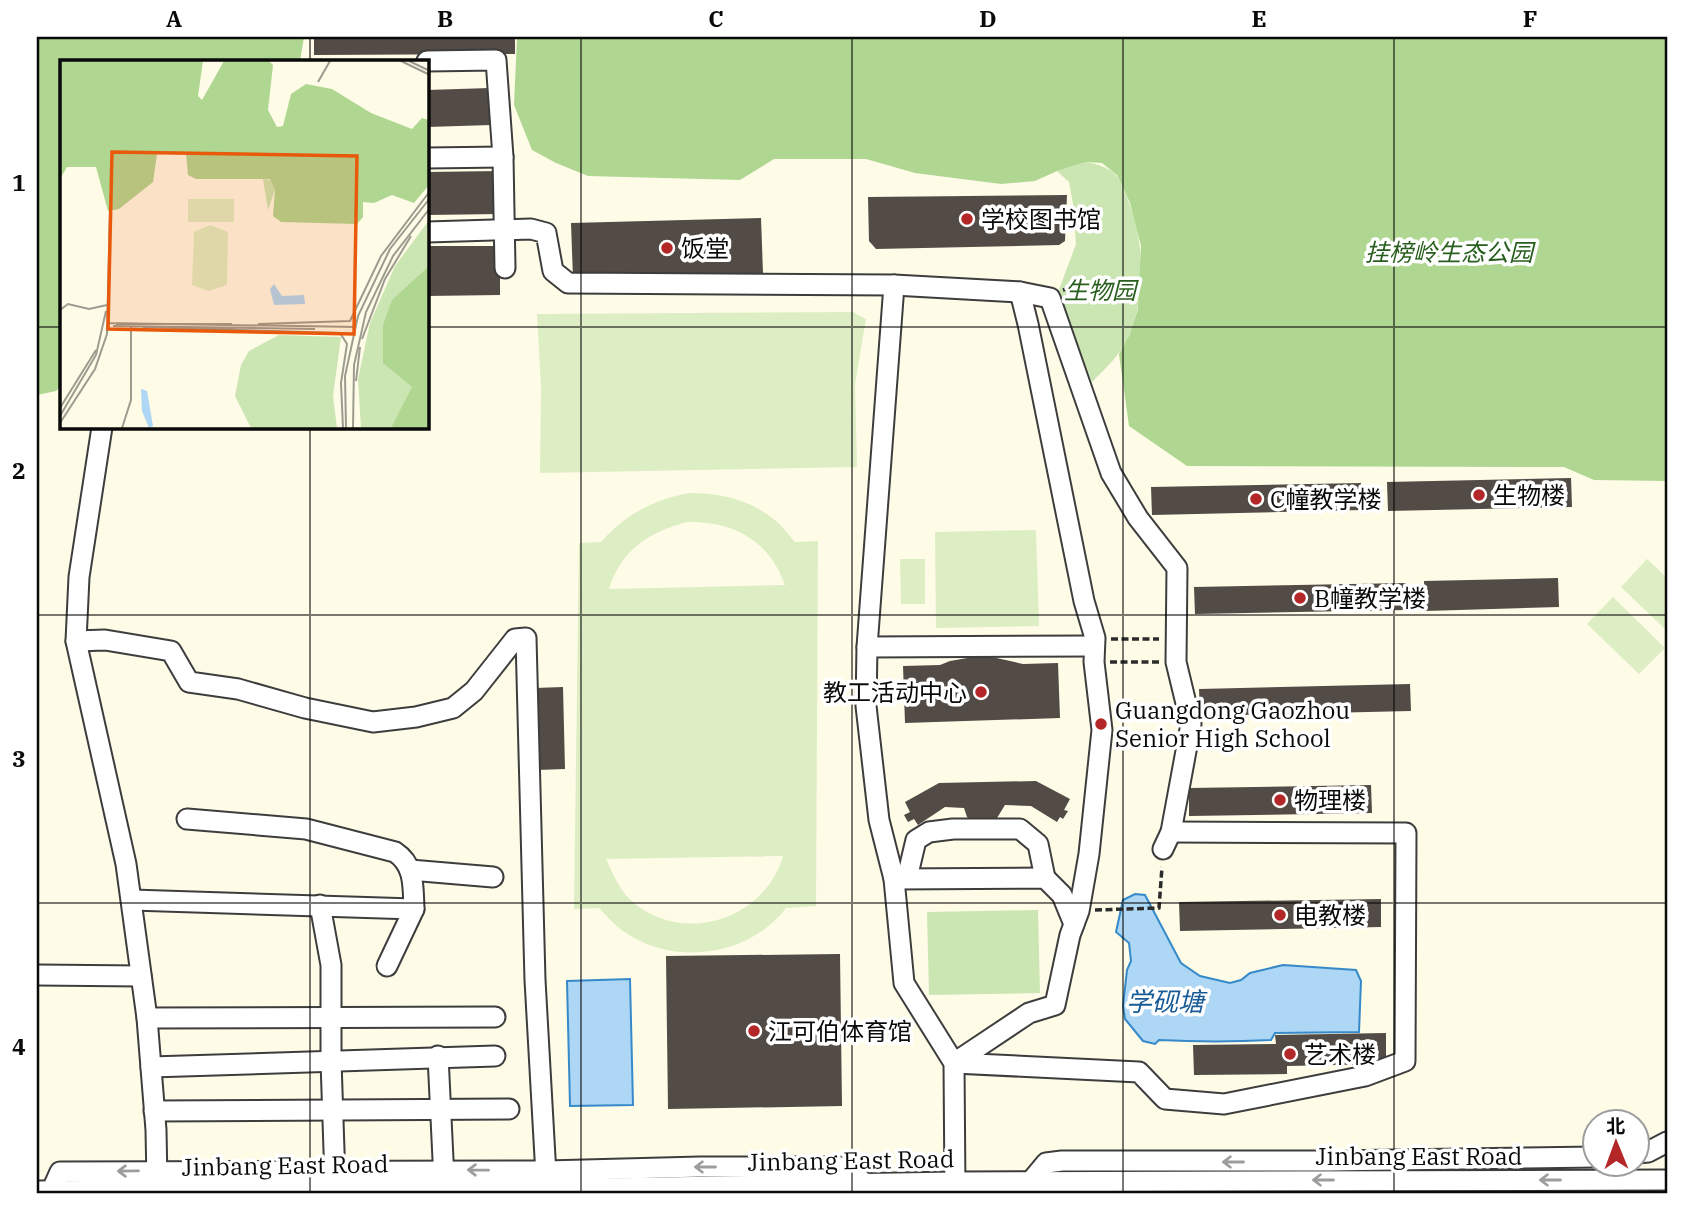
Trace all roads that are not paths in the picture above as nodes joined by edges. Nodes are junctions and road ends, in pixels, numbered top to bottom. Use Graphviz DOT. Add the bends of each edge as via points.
graph roads {
  1 [pos="429,61"];
  2 [pos="503,157"];
  3 [pos="429,159"];
  4 [pos="503,231"];
  5 [pos="429,232"];
  6 [pos="505,268"];
  7 [pos="894,285"];
  8 [pos="1020,292"];
  9 [pos="102,429"];
  10 [pos="75,640"];
  11 [pos="867,648"];
  12 [pos="1094,649"];
  13 [pos="187,819"];
  14 [pos="410,870"];
  15 [pos="493,877"];
  16 [pos="1045,878"];
  17 [pos="901,879"];
  18 [pos="132,900"];
  19 [pos="320,905"];
  20 [pos="414,909"];
  21 [pos="1077,917"];
  22 [pos="387,965"];
  23 [pos="37,975"];
  24 [pos="141,976"];
  25 [pos="495,1017"];
  26 [pos="147,1018"];
  27 [pos="332,1019"];
  28 [pos="438,1056"];
  29 [pos="495,1056"];
  30 [pos="331,1061"];
  31 [pos="954,1063"];
  32 [pos="151,1067"];
  33 [pos="332,1109"];
  34 [pos="441,1109"];
  35 [pos="509,1109"];
  36 [pos="155,1111"];
  37 [pos="1582,1157"];
  38 [pos="157,1170"];
  39 [pos="335,1179"];
  40 [pos="444,1179"];
  41 [pos="1031,1181"];
  42 [pos="1667,1181"];
  43 [pos="547,1184"];
  44 [pos="866,1184"];
  45 [pos="1243,1187"];
  46 [pos="955,1188"];
  47 [pos="734,1190"];
  48 [pos="44,1192"];
  49 [pos="158,1192"];
  1 -- 2 [label="street" via="496,60"];
  2 -- 3 [label="street"];
  2 -- 4 [label="street"];
  4 -- 5 [label="street"];
  4 -- 6 [label="street"];
  4 -- 7 [label="street" via="546,233 553,271 568,284"];
  7 -- 8 [label="street"];
  7 -- 11 [label="street"];
  8 -- 12 [label="street"];
  8 -- 31 [label="street" via="1049,298 1111,473 1138,518 1177,568 1176,662 1191,724 1167,841 1406,833 1405,1061 1364,1076 1224,1104 1166,1100 1139,1072"];
  9 -- 10 [label="street" via="79,577"];
  10 -- 18 [label="street"];
  10 -- 43 [label="street" via="171,651 188,682 239,689 373,722 453,708 474,691 515,639 526,638 535,967"];
  11 -- 12 [label="street"];
  11 -- 17 [label="street" via="866,706 879,820"];
  12 -- 21 [label="street" via="1102,730 1089,855"];
  13 -- 14 [label="street" via="306,829 395,852"];
  14 -- 15 [label="street"];
  14 -- 20 [label="street"];
  16 -- 17 [label="street"];
  16 -- 17 [label="street" via="1038,844 1020,829 953,829 929,832 916,840"];
  16 -- 21 [label="street"];
  17 -- 31 [label="street" via="904,983"];
  18 -- 19 [label="street"];
  18 -- 24 [label="street"];
  19 -- 20 [label="street"];
  19 -- 27 [label="street" via="331,965"];
  20 -- 22 [label="street"];
  21 -- 31 [label="street" via="1055,1006 1029,1013"];
  23 -- 24 [label="street"];
  24 -- 26 [label="street"];
  25 -- 27 [label="street"];
  26 -- 27 [label="street"];
  26 -- 32 [label="street"];
  27 -- 30 [label="street"];
  28 -- 29 [label="street"];
  28 -- 30 [label="street"];
  28 -- 34 [label="street"];
  30 -- 32 [label="street"];
  30 -- 33 [label="street"];
  31 -- 46 [label="street"];
  32 -- 36 [label="street"];
  33 -- 34 [label="street"];
  33 -- 36 [label="street"];
  33 -- 39 [label="street"];
  34 -- 35 [label="street"];
  34 -- 40 [label="street"];
  36 -- 38 [label="street"];
  37 -- 41 [label="street, one-way" via="1062,1161 1046,1163"];
  38 -- 39 [label="street"];
  38 -- 48 [label="street, one-way" via="60,1172"];
  38 -- 49 [label="street"];
  39 -- 40 [label="street, Jinbang East Road"];
  39 -- 49 [label="street, Jinbang East Road"];
  43 -- 40 [label="street, Jinbang East Road, one-way"];
  41 -- 45 [label="street, Jinbang East Road"];
  41 -- 46 [label="street, Jinbang East Road"];
  42 -- 45 [label="street, Jinbang East Road, one-way"];
  44 -- 43 [label="street, one-way" via="843,1167 700,1167"];
  43 -- 47 [label="street, Jinbang East Road"];
  44 -- 46 [label="street, Jinbang East Road"];
  44 -- 47 [label="street, Jinbang East Road"];
  48 -- 49 [label="street, Jinbang East Road"];
}
